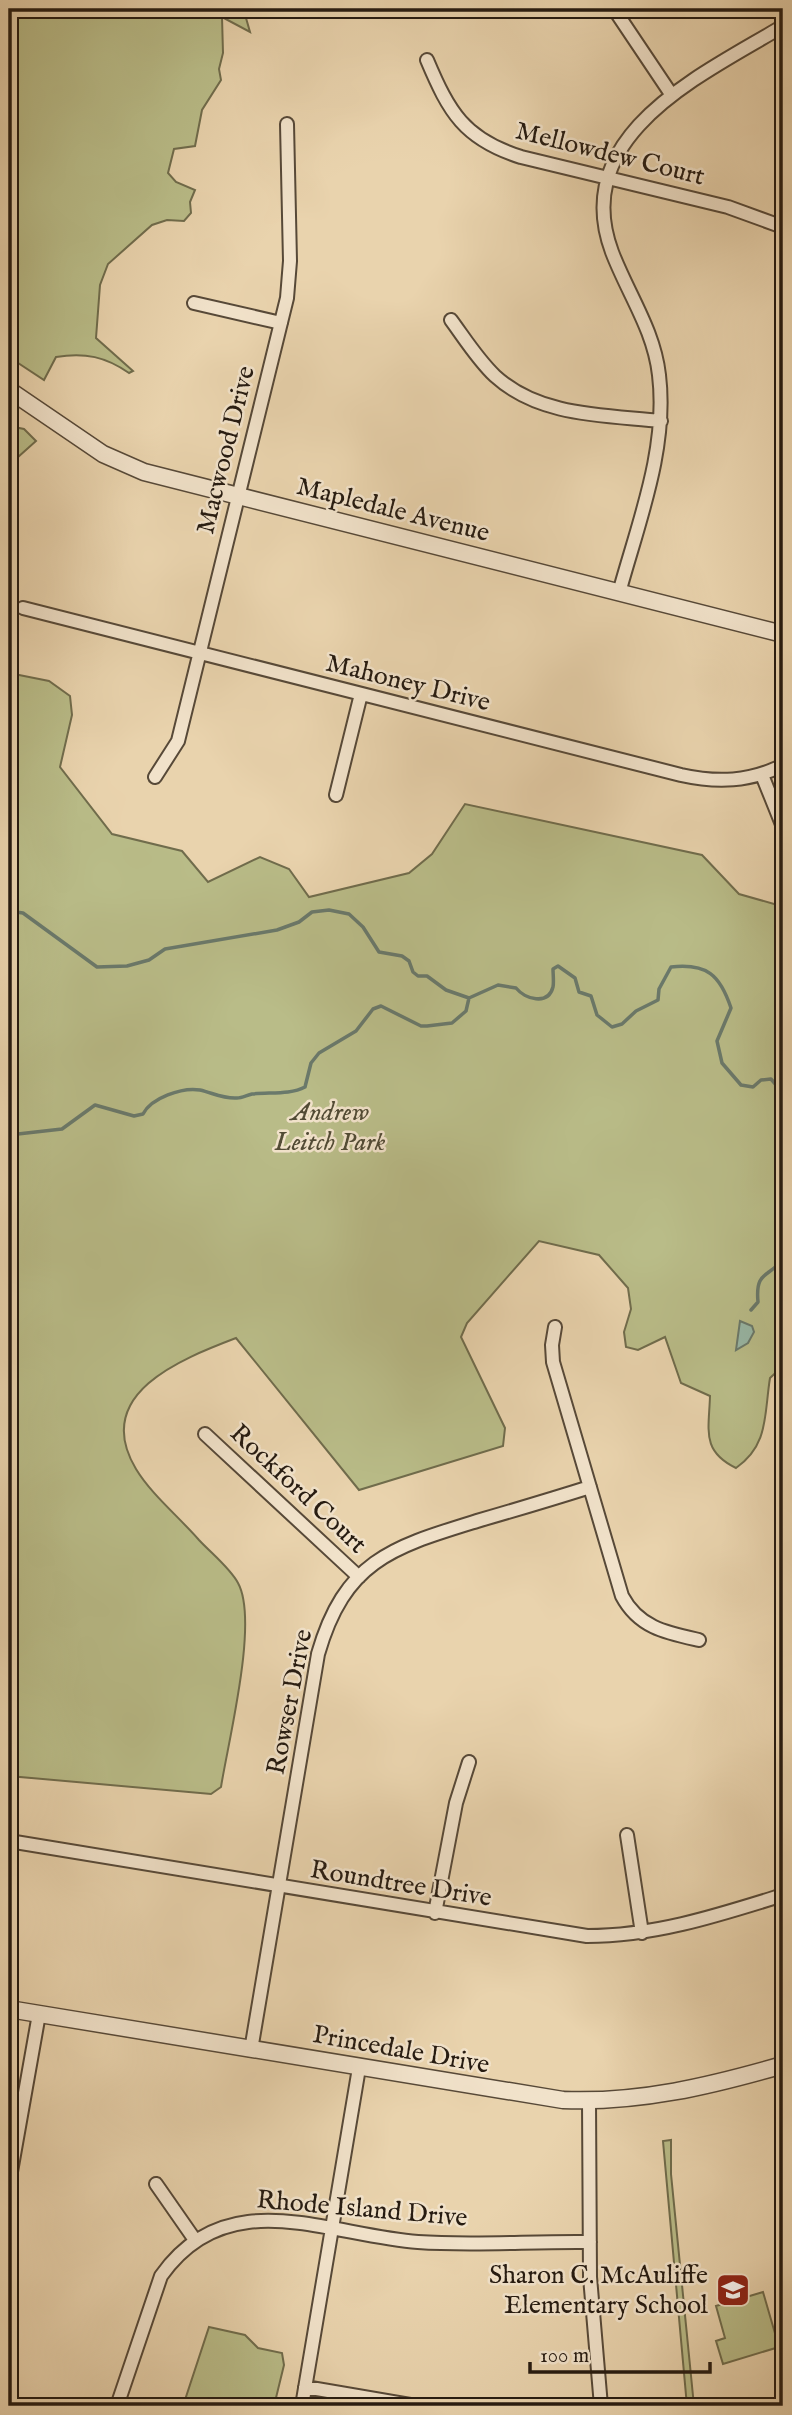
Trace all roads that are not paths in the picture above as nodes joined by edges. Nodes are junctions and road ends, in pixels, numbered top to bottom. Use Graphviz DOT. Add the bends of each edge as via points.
graph roads {
  1 [pos="614,9"];
  2 [pos="783,26"];
  3 [pos="427,60"];
  4 [pos="671,94"];
  5 [pos="288,124"];
  6 [pos="609,178"];
  7 [pos="783,227"];
  8 [pos="194,303"];
  9 [pos="452,320"];
  10 [pos="281,323"];
  11 [pos="9,390"];
  12 [pos="661,421"];
  13 [pos="238,497"];
  14 [pos="619,593"];
  15 [pos="23,608"];
  16 [pos="783,634"];
  17 [pos="200,653"];
  18 [pos="360,694"];
  19 [pos="783,765"];
  20 [pos="762,775"];
  21 [pos="155,777"];
  22 [pos="335,795"];
  23 [pos="783,827"];
  24 [pos="555,1327"];
  25 [pos="205,1434"];
  26 [pos="590,1487"];
  27 [pos="359,1577"];
  28 [pos="699,1640"];
  29 [pos="469,1762"];
  30 [pos="626,1835"];
  31 [pos="9,1841"];
  32 [pos="279,1887"];
  33 [pos="783,1895"];
  34 [pos="435,1913"];
  35 [pos="642,1933"];
  36 [pos="9,2009"];
  37 [pos="39,2014"];
  38 [pos="251,2050"];
  39 [pos="783,2065"];
  40 [pos="359,2068"];
  41 [pos="589,2101"];
  42 [pos="9,2179"];
  43 [pos="156,2184"];
  44 [pos="332,2229"];
  45 [pos="195,2240"];
  46 [pos="590,2242"];
  47 [pos="306,2387"];
  48 [pos="117,2406"];
  49 [pos="302,2406"];
  50 [pos="416,2406"];
  51 [pos="601,2406"];
  1 -- 4 [label="street"];
  2 -- 4 [label="street"];
  3 -- 6 [label="street, Mellowdew Court" via="449,110 484,142 521,157"];
  4 -- 6 [label="street" via="637,125"];
  5 -- 10 [label="street, Macwood Drive" via="290,261"];
  6 -- 7 [label="street, Mellowdew Court" via="728,207"];
  6 -- 12 [label="street" via="607,233 653,347"];
  8 -- 10 [label="street"];
  9 -- 12 [label="street" via="486,367 529,398 569,411"];
  10 -- 13 [label="street, Macwood Drive"];
  11 -- 13 [label="street, Mapledale Avenue" via="117,462"];
  12 -- 14 [label="street"];
  13 -- 14 [label="street, Mapledale Avenue"];
  13 -- 17 [label="street, Macwood Drive"];
  14 -- 16 [label="street, Mapledale Avenue"];
  15 -- 17 [label="street, Mahoney Drive"];
  17 -- 18 [label="street, Mahoney Drive"];
  17 -- 21 [label="street, Macwood Drive" via="178,741"];
  18 -- 20 [label="street, Mahoney Drive" via="681,775 733,781"];
  18 -- 22 [label="street"];
  19 -- 20 [label="street, Mahoney Drive"];
  20 -- 23 [label="street"];
  24 -- 26 [label="street" via="553,1362"];
  25 -- 27 [label="street, Rockford Court"];
  26 -- 27 [label="street, Rowser Drive" via="410,1542"];
  26 -- 28 [label="street" via="627,1605 655,1629"];
  27 -- 32 [label="street, Rowser Drive" via="332,1614 318,1654"];
  29 -- 34 [label="street" via="456,1803"];
  30 -- 35 [label="street"];
  31 -- 32 [label="street, Roundtree Drive"];
  32 -- 34 [label="street, Roundtree Drive"];
  32 -- 38 [label="street, Rowser Drive"];
  33 -- 35 [label="street, Roundtree Drive"];
  34 -- 35 [label="street, Roundtree Drive" via="587,1936"];
  36 -- 37 [label="street, Princedale Drive"];
  37 -- 38 [label="street, Princedale Drive"];
  37 -- 42 [label="street"];
  38 -- 40 [label="street, Princedale Drive"];
  39 -- 41 [label="street, Princedale Drive" via="662,2096"];
  40 -- 41 [label="street, Princedale Drive" via="528,2096"];
  40 -- 44 [label="street"];
  41 -- 46 [label="street"];
  43 -- 45 [label="street"];
  44 -- 45 [label="street, Rhode Island Drive" via="251,2220"];
  44 -- 46 [label="street, Rhode Island Drive" via="420,2242"];
  44 -- 47 [label="street"];
  45 -- 48 [label="street, Rhode Island Drive" via="171,2261 154,2288"];
  46 -- 51 [label="street"];
  47 -- 49 [label="street"];
  47 -- 50 [label="street"];
}
